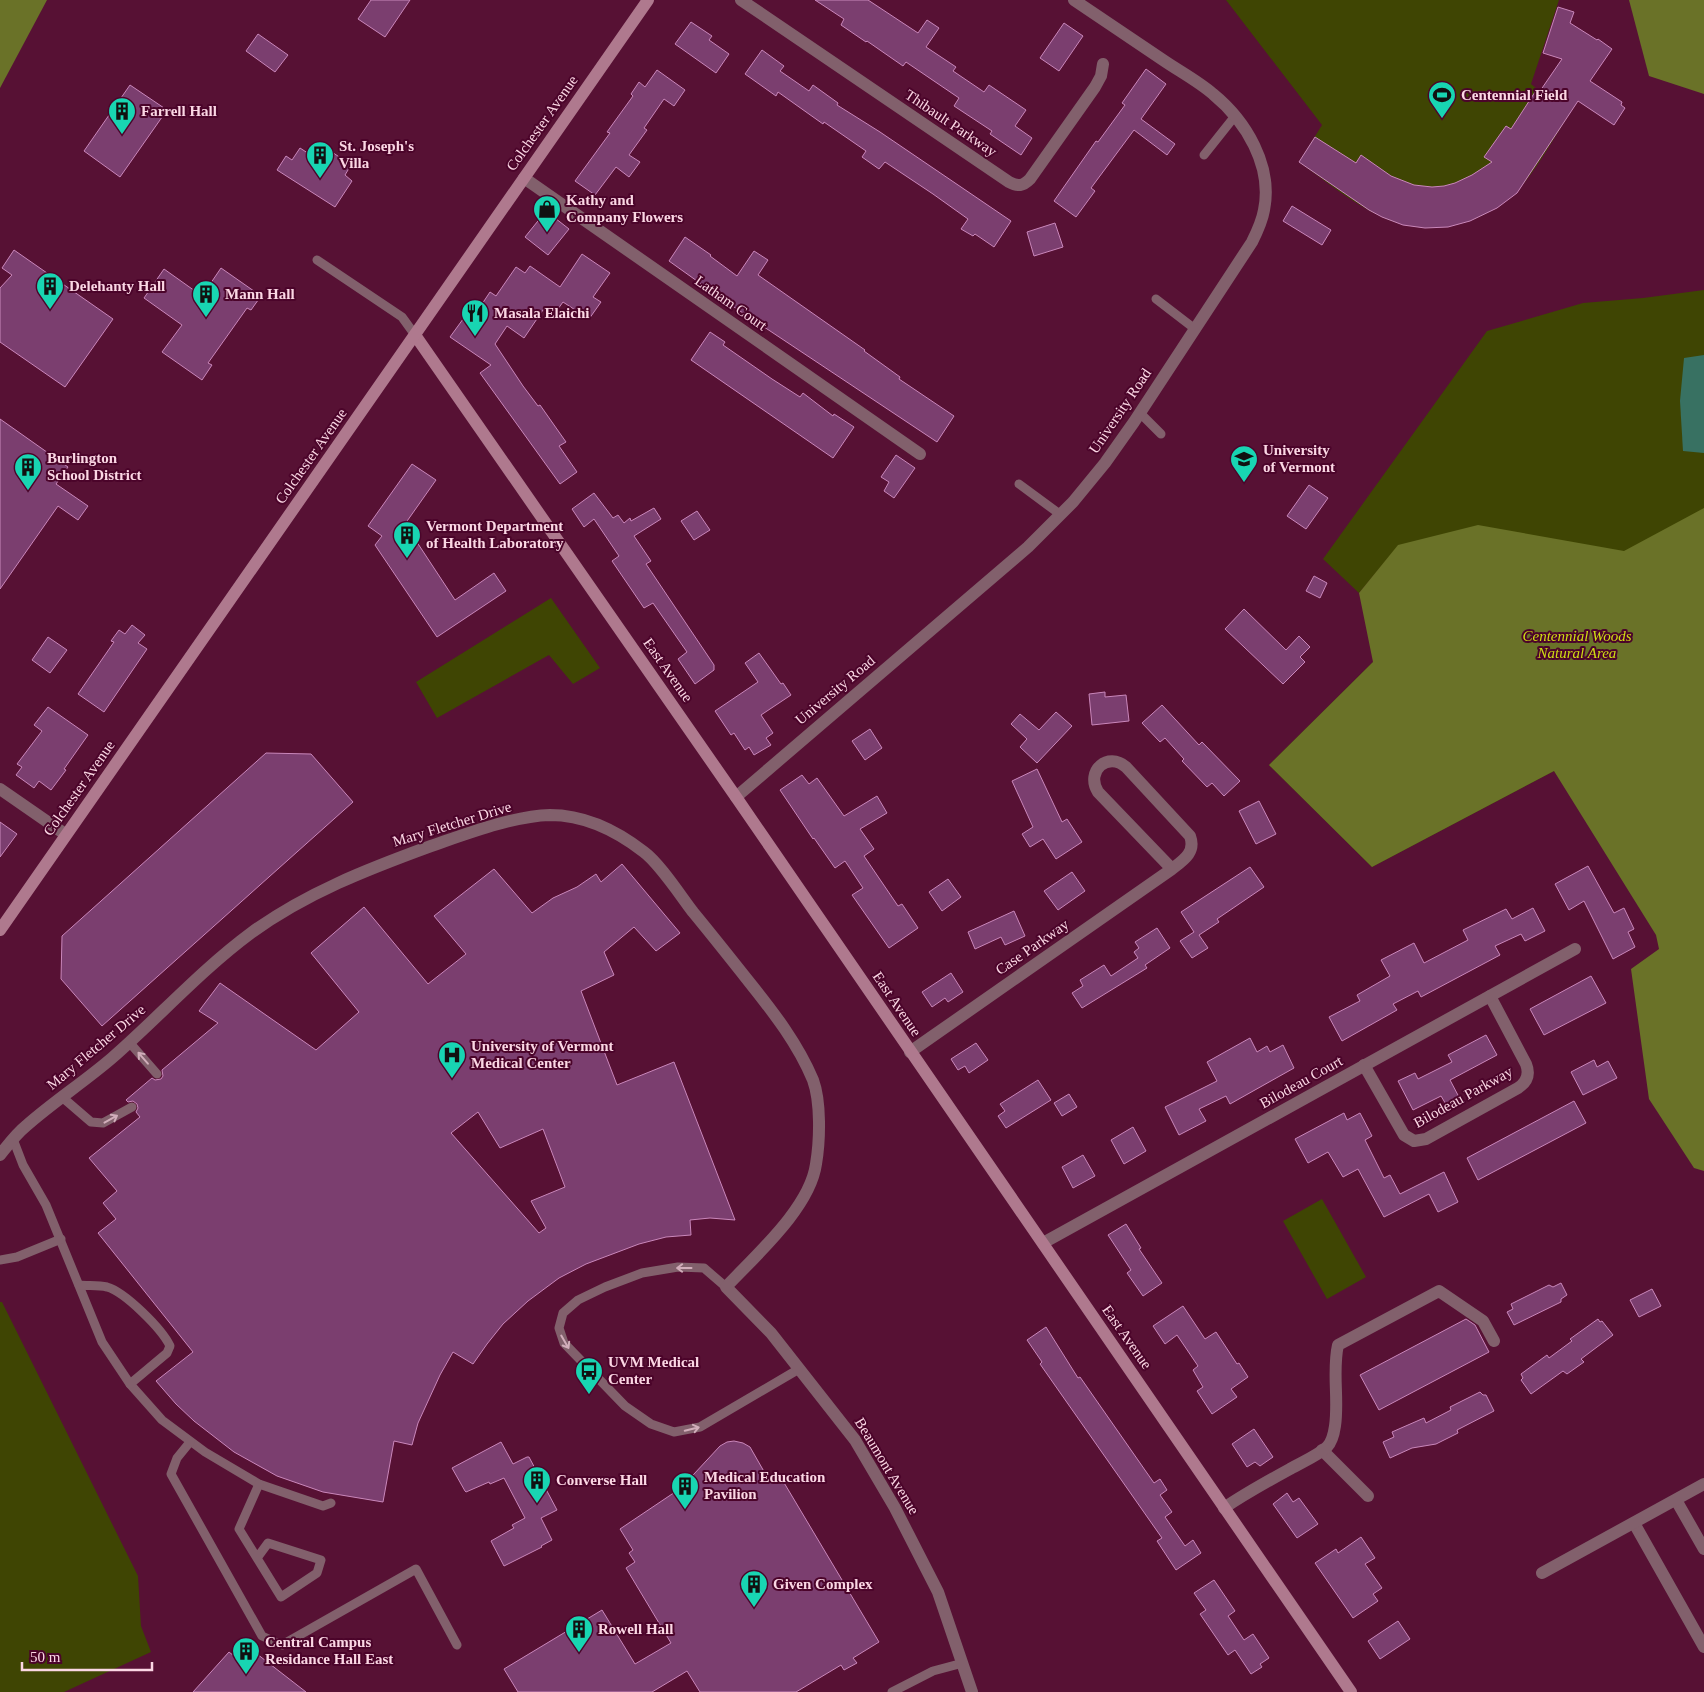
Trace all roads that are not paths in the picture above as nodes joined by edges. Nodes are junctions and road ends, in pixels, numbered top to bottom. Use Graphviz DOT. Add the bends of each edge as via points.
graph roads {
  1 [pos="742,0"];
  2 [pos="1074,0"];
  3 [pos="645,1"];
  4 [pos="1103,64"];
  5 [pos="1235,116"];
  6 [pos="1204,155"];
  7 [pos="524,178"];
  8 [pos="316,260"];
  9 [pos="1156,299"];
  10 [pos="1195,329"];
  11 [pos="415,335"];
  12 [pos="1140,413"];
  13 [pos="1161,434"];
  14 [pos="920,454"];
  15 [pos="1019,484"];
  16 [pos="1061,515"];
  17 [pos="0,789"];
  18 [pos="736,796"];
  19 [pos="66,834"];
  20 [pos="1172,868"];
  21 [pos="0,930"];
  22 [pos="1575,949"];
  23 [pos="1490,996"];
  24 [pos="129,1042"];
  25 [pos="910,1052"];
  26 [pos="1364,1065"];
  27 [pos="157,1074"];
  28 [pos="62,1097"];
  29 [pos="132,1107"];
  30 [pos="6,1140"];
  31 [pos="0,1155"];
  32 [pos="61,1239"];
  33 [pos="1042,1243"];
  34 [pos="0,1260"];
  35 [pos="79,1285"];
  36 [pos="726,1287"];
  37 [pos="1494,1341"];
  38 [pos="799,1369"];
  39 [pos="130,1384"];
  40 [pos="190,1442"];
  41 [pos="1322,1450"];
  42 [pos="259,1484"];
  43 [pos="1704,1484"];
  44 [pos="1368,1496"];
  45 [pos="1676,1500"];
  46 [pos="331,1503"];
  47 [pos="1224,1508"];
  48 [pos="1634,1523"];
  49 [pos="1704,1549"];
  50 [pos="257,1558"];
  51 [pos="1542,1573"];
  52 [pos="457,1645"];
  53 [pos="1704,1647"];
  54 [pos="963,1663"];
  55 [pos="892,1692"];
  56 [pos="972,1692"];
  57 [pos="1351,1692"];
  1 -- 4 [label="street, Thibault Parkway" via="1017,185 1030,179 1096,88"];
  2 -- 5 [label="street, University Road" via="1212,92"];
  3 -- 7 [label="main road, Colchester Avenue"];
  5 -- 6 [label="lane"];
  5 -- 10 [label="street, University Road" via="1249,134 1264,172 1264,210 1252,242"];
  7 -- 11 [label="main road, Colchester Avenue"];
  7 -- 14 [label="street, Latham Court"];
  8 -- 11 [label="lane" via="402,317"];
  9 -- 10 [label="lane"];
  10 -- 12 [label="street, University Road"];
  11 -- 18 [label="main road, East Avenue"];
  11 -- 19 [label="main road, Colchester Avenue"];
  12 -- 13 [label="lane"];
  12 -- 16 [label="street, University Road" via="1105,463"];
  15 -- 16 [label="lane"];
  16 -- 18 [label="street, University Road" via="1028,547"];
  17 -- 19 [label="street"];
  18 -- 25 [label="main road, East Avenue"];
  19 -- 21 [label="main road, Colchester Avenue"];
  20 -- 20 [label="street, Case Parkway" via="1189,854 1192,847 1190,836 1123,765 1113,761 1103,763 1094,774 1096,789"];
  20 -- 25 [label="street, Case Parkway"];
  22 -- 23 [label="street, Bilodeau Court"];
  23 -- 26 [label="street, Bilodeau Court"];
  23 -- 26 [label="street, Bilodeau Parkway" via="1526,1064 1526,1080 1518,1088 1426,1140 1414,1141 1404,1135"];
  27 -- 24 [label="lane, one-way"];
  24 -- 28 [label="street, Mary Fletcher Drive" via="93,1075"];
  24 -- 36 [label="street, Mary Fletcher Drive" via="210,966 252,933 332,884 505,822 550,815 586,820 615,831 648,855 781,1022 814,1084 818,1119 814,1174 794,1212"];
  25 -- 33 [label="main road, East Avenue"];
  26 -- 33 [label="street, Bilodeau Court"];
  28 -- 29 [label="lane, one-way" via="91,1122 103,1123"];
  28 -- 30 [label="street, Mary Fletcher Drive"];
  30 -- 31 [label="street, Mary Fletcher Drive"];
  30 -- 32 [label="lane" via="46,1205"];
  32 -- 34 [label="lane" via="17,1257"];
  32 -- 35 [label="lane"];
  33 -- 47 [label="main road, East Avenue"];
  35 -- 39 [label="lane" via="102,1342"];
  35 -- 39 [label="lane" via="107,1287 122,1294 167,1340 170,1346 167,1353"];
  36 -- 38 [label="street, Beaumont Avenue" via="771,1333"];
  36 -- 38 [label="lane, one-way" via="704,1268 678,1267 642,1273 578,1300 563,1313 559,1328 564,1343 625,1406 651,1424 674,1432 700,1427"];
  37 -- 41 [label="street" via="1483,1322 1439,1291 1338,1345 1335,1357 1335,1424 1328,1446"];
  38 -- 54 [label="street, Beaumont Avenue" via="855,1440 895,1508 938,1592"];
  39 -- 40 [label="lane" via="162,1420"];
  40 -- 42 [label="lane"];
  40 -- 52 [label="lane" via="177,1458 170,1474 262,1636 282,1645 416,1569"];
  41 -- 44 [label="street"];
  41 -- 47 [label="street"];
  42 -- 46 [label="lane" via="323,1506"];
  42 -- 50 [label="lane" via="238,1529"];
  43 -- 45 [label="street"];
  45 -- 48 [label="street"];
  45 -- 49 [label="street"];
  47 -- 57 [label="main road, East Avenue"];
  48 -- 51 [label="street"];
  48 -- 53 [label="street"];
  50 -- 50 [label="lane" via="281,1597 318,1574 321,1560 268,1543"];
  54 -- 55 [label="lane" via="933,1671"];
  54 -- 56 [label="street, Beaumont Avenue"];
}
